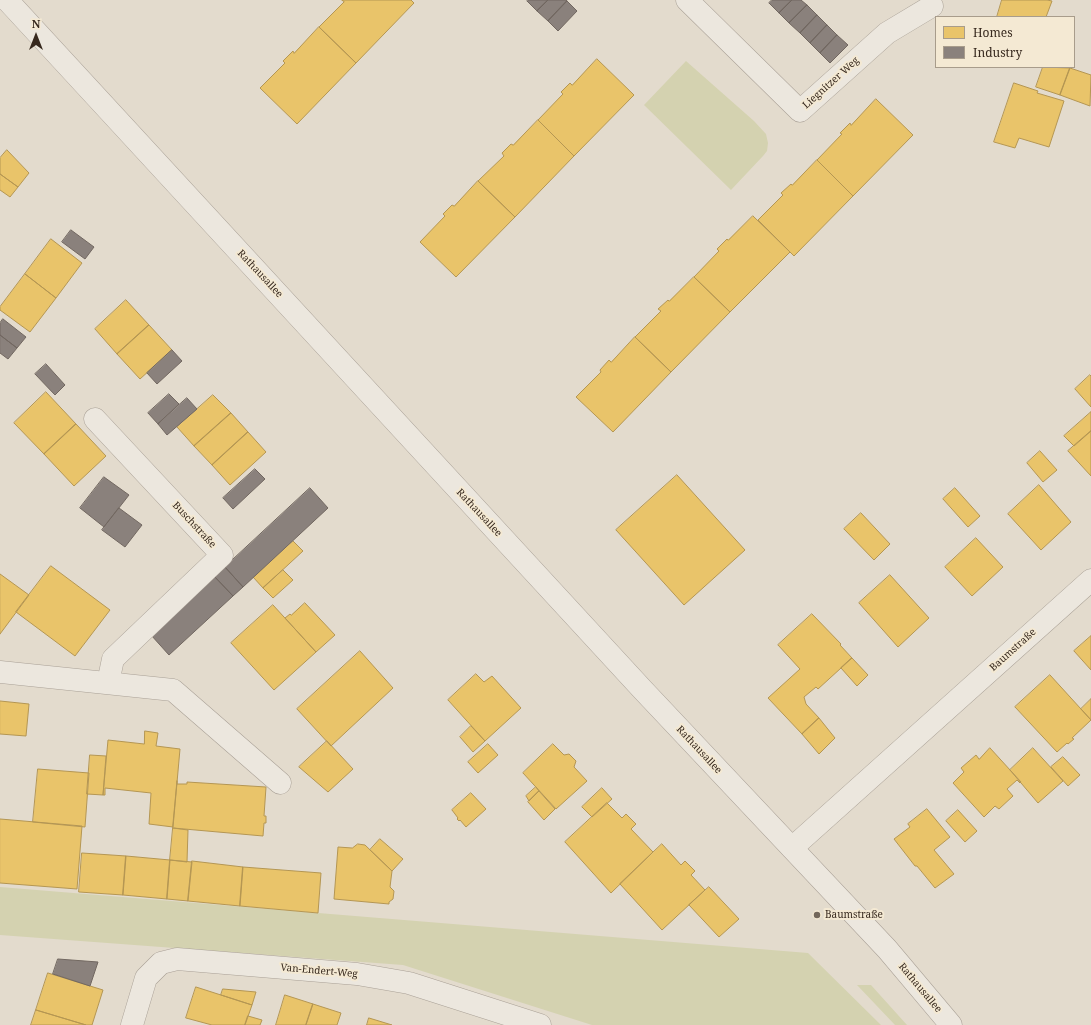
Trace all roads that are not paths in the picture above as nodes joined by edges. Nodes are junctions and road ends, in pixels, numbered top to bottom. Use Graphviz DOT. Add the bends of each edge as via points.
graph roads {
  1 [pos="8,0"];
  2 [pos="687,0"];
  3 [pos="932,6"];
  4 [pos="95,419"];
  5 [pos="1091,580"];
  6 [pos="0,672"];
  7 [pos="108,683"];
  8 [pos="280,783"];
  9 [pos="792,848"];
  10 [pos="132,1025"];
  11 [pos="540,1025"];
  12 [pos="951,1025"];
  1 -- 9 [label="street, Rathausallee" via="642,689"];
  2 -- 3 [label="street, Liegnitzer Weg" via="800,111 887,33"];
  4 -- 7 [label="street, Buschstraße" via="222,555 113,659"];
  5 -- 9 [label="street, Baumstraße"];
  6 -- 7 [label="street"];
  7 -- 8 [label="street" via="173,690"];
  9 -- 12 [label="street, Rathausallee" via="887,949"];
  10 -- 11 [label="street, Van-Endert-Weg" via="146,978 161,963 177,959 357,974 409,984"];
}
